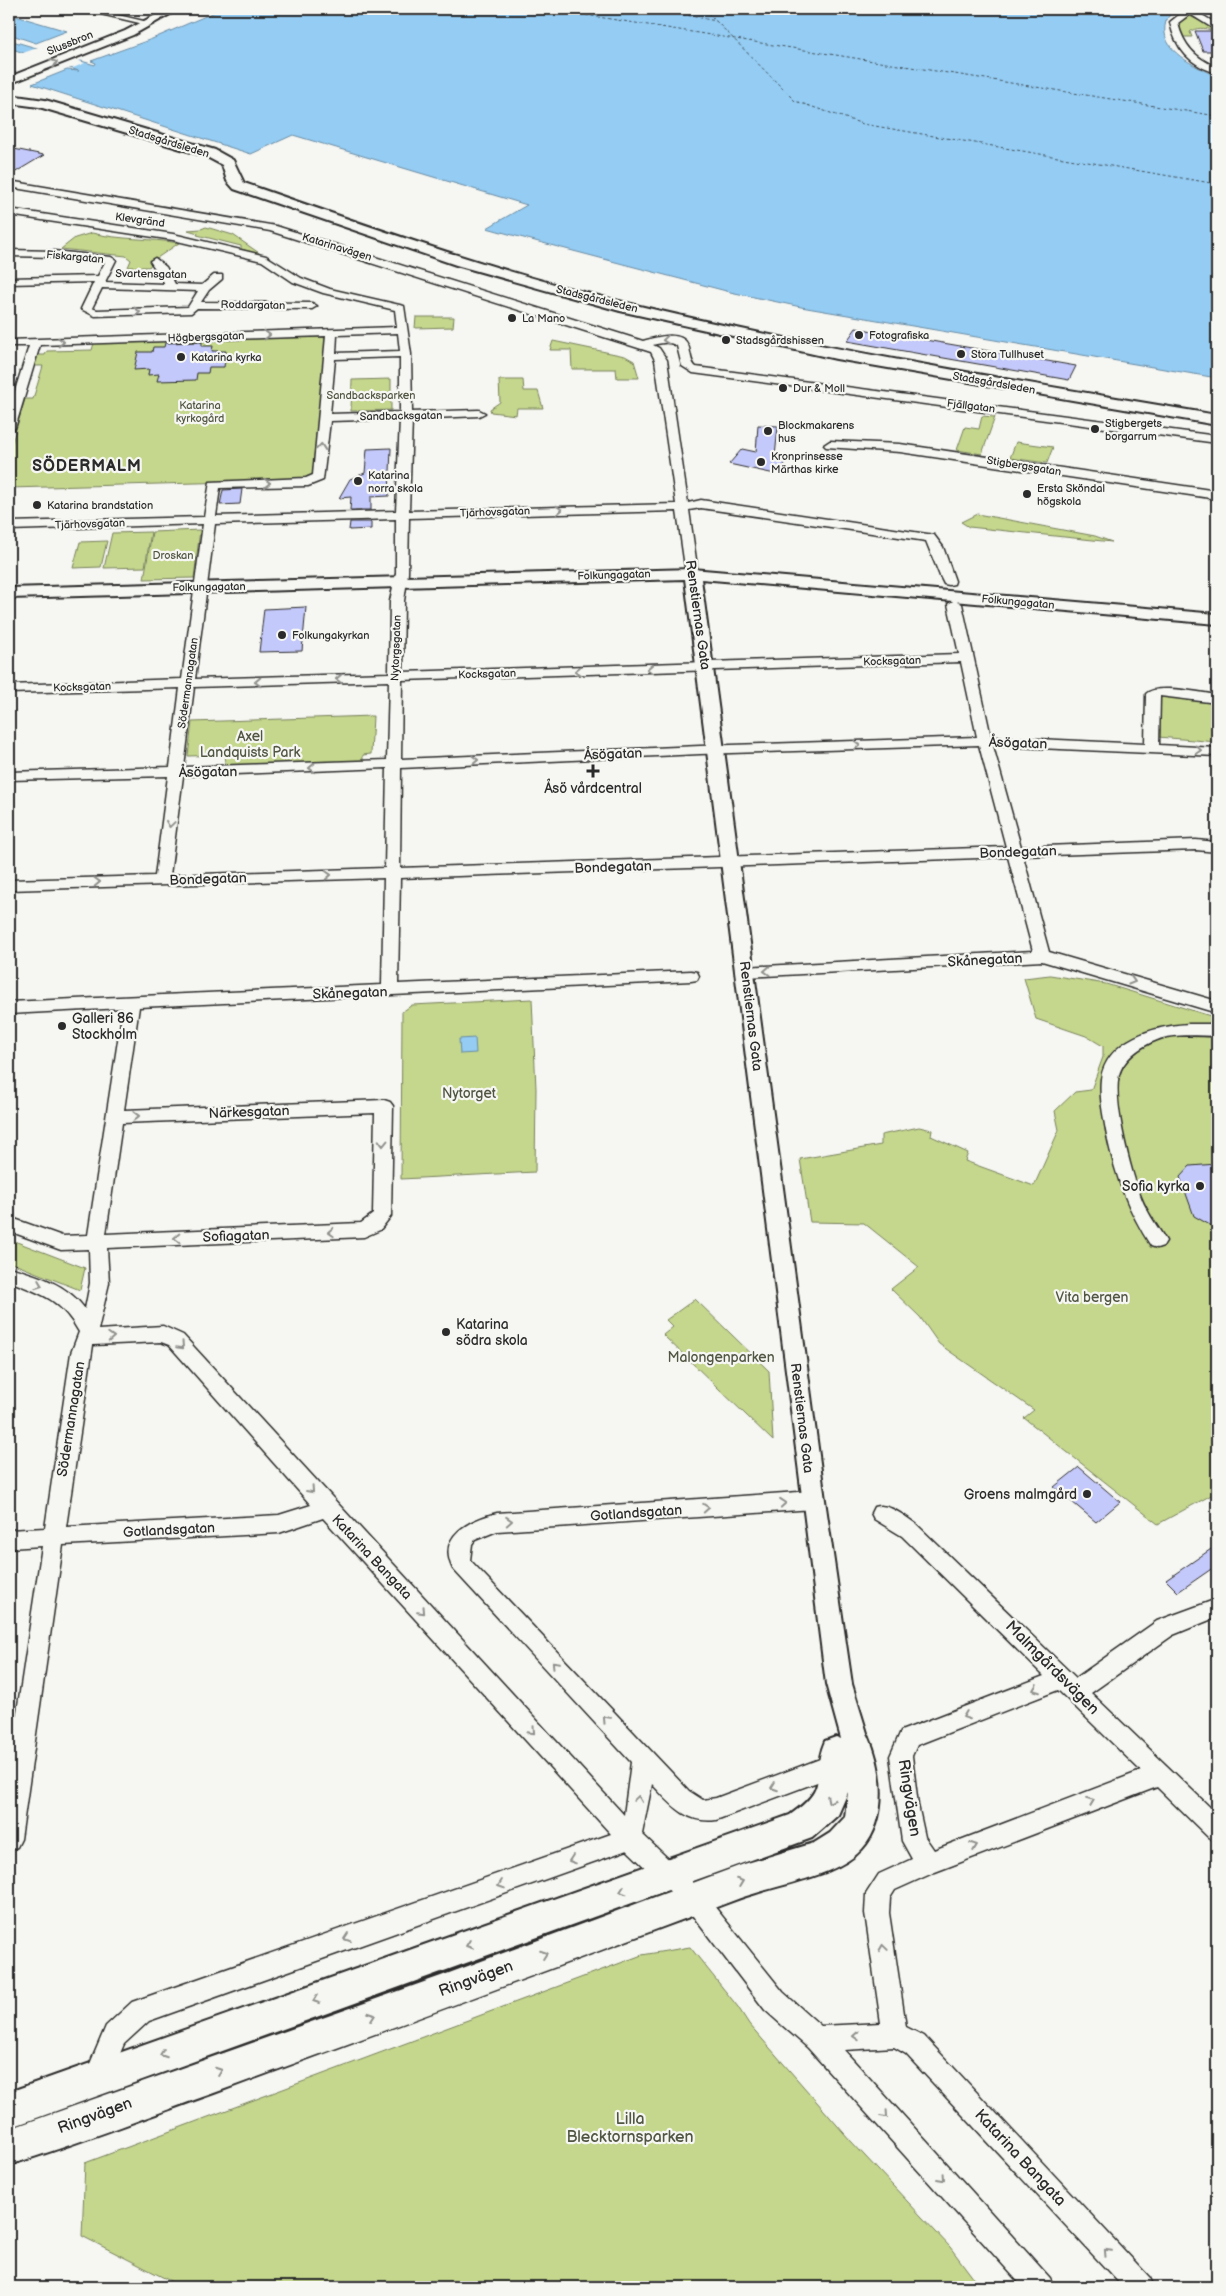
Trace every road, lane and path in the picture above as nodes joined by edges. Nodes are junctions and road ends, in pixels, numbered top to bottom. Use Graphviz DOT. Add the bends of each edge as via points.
graph roads {
  1 [pos="72,9"];
  2 [pos="83,9"];
  3 [pos="174,9"];
  4 [pos="1188,10"];
  5 [pos="140,12"];
  6 [pos="123,20"];
  7 [pos="144,25"];
  8 [pos="1217,27"];
  9 [pos="110,28"];
  10 [pos="129,33"];
  11 [pos="1217,70"];
  12 [pos="9,81"];
  13 [pos="9,98"];
  14 [pos="9,184"];
  15 [pos="100,199"];
  16 [pos="9,212"];
  17 [pos="206,226"];
  18 [pos="9,252"];
  19 [pos="155,261"];
  20 [pos="218,277"];
  21 [pos="9,281"];
  22 [pos="98,282"];
  23 [pos="171,286"];
  24 [pos="205,288"];
  25 [pos="312,306"];
  26 [pos="193,308"];
  27 [pos="400,308"];
  28 [pos="88,312"];
  29 [pos="403,330"];
  30 [pos="756,331"];
  31 [pos="332,333"];
  32 [pos="35,342"];
  33 [pos="9,343"];
  34 [pos="643,345"];
  35 [pos="655,350"];
  36 [pos="406,354"];
  37 [pos="330,356"];
  38 [pos="479,413"];
  39 [pos="1217,413"];
  40 [pos="405,416"];
  41 [pos="324,418"];
  42 [pos="1217,420"];
  43 [pos="9,427"];
  44 [pos="1217,439"];
  45 [pos="830,445"];
  46 [pos="1217,495"];
  47 [pos="683,507"];
  48 [pos="403,514"];
  49 [pos="209,520"];
  50 [pos="9,526"];
  51 [pos="693,579"];
  52 [pos="949,580"];
  53 [pos="399,586"];
  54 [pos="200,591"];
  55 [pos="9,593"];
  56 [pos="9,600"];
  57 [pos="955,604"];
  58 [pos="1217,619"];
  59 [pos="1217,627"];
  60 [pos="966,658"];
  61 [pos="705,667"];
  62 [pos="395,677"];
  63 [pos="188,684"];
  64 [pos="9,689"];
  65 [pos="1217,699"];
  66 [pos="985,741"];
  67 [pos="1152,748"];
  68 [pos="716,750"];
  69 [pos="1217,752"];
  70 [pos="395,765"];
  71 [pos="177,773"];
  72 [pos="9,776"];
  73 [pos="1217,847"];
  74 [pos="1014,852"];
  75 [pos="730,862"];
  76 [pos="392,873"];
  77 [pos="162,880"];
  78 [pos="9,885"];
  79 [pos="1042,956"];
  80 [pos="745,972"];
  81 [pos="691,976"];
  82 [pos="390,991"];
  83 [pos="132,1002"];
  84 [pos="1217,1007"];
  85 [pos="9,1008"];
  86 [pos="1217,1030"];
  87 [pos="115,1117"];
  88 [pos="9,1224"];
  89 [pos="374,1225"];
  90 [pos="96,1241"];
  91 [pos="1157,1241"];
  92 [pos="9,1274"];
  93 [pos="88,1334"];
  94 [pos="813,1500"];
  95 [pos="327,1508"];
  96 [pos="881,1513"];
  97 [pos="54,1537"];
  98 [pos="9,1539"];
  99 [pos="1217,1608"];
  100 [pos="1068,1686"];
  101 [pos="843,1754"];
  102 [pos="643,1759"];
  103 [pos="1158,1775"];
  104 [pos="1217,1830"];
  105 [pos="630,1838"];
  106 [pos="9,1839"];
  107 [pos="929,1863"];
  108 [pos="669,1875"];
  109 [pos="694,1899"];
  110 [pos="895,2035"];
  111 [pos="817,2039"];
  112 [pos="97,2078"];
  113 [pos="9,2110"];
  114 [pos="9,2147"];
  115 [pos="1041,2287"];
  116 [pos="1141,2287"];
  1 -- 6 [label="street"];
  2 -- 6 [label="street"];
  3 -- 7 [label="street, Slussbron"];
  4 -- 8 [label="street"];
  4 -- 11 [label="street" via="1174,22 1178,39 1194,59"];
  5 -- 6 [label="street"];
  6 -- 7 [label="street"];
  6 -- 9 [label="street, Slussbron"];
  7 -- 10 [label="street, Slussbron"];
  12 -- 10 [label="street, Slussbron, one-way"];
  13 -- 30 [label="main road, Stadsgårdsleden" via="44,101 209,149 240,164 246,183 474,256"];
  14 -- 15 [label="street, Katarinavägen"];
  15 -- 17 [label="street" via="108,209"];
  15 -- 34 [label="street, Katarinavägen" via="281,231"];
  16 -- 27 [label="street, Klevgränd" via="173,237 266,260 297,280 327,291"];
  18 -- 22 [label="street, Fiskargatan" via="111,260"];
  19 -- 23 [label="street"];
  20 -- 24 [label="street"];
  21 -- 22 [label="street, Svartensgatan"];
  22 -- 23 [label="street, Svartensgatan"];
  22 -- 28 [label="street, Fiskargatan" via="86,309"];
  23 -- 24 [label="street, Svartensgatan"];
  24 -- 26 [label="street"];
  25 -- 26 [label="street, Roddargatan"];
  28 -- 26 [label="street, Roddargatan, one-way"];
  27 -- 29 [label="street, Nytorgsgatan"];
  29 -- 31 [label="street, Högbergsgatan"];
  29 -- 36 [label="street, Nytorgsgatan"];
  30 -- 39 [label="main road, Stadsgårdsleden"];
  30 -- 42 [label="main road, Stadsgårdsleden" via="846,356"];
  32 -- 31 [label="street, Högbergsgatan, one-way"];
  31 -- 37 [label="street"];
  32 -- 33 [label="street, Högbergsgatan"];
  32 -- 43 [label="street"];
  34 -- 35 [label="street, Katarinavägen"];
  44 -- 34 [label="street, Fjällgatan, one-way" via="725,375 706,381 699,377 702,372 689,368 685,349 676,340"];
  35 -- 47 [label="street, Renstiernas Gata" via="661,360"];
  36 -- 37 [label="street"];
  36 -- 40 [label="street, Nytorgsgatan"];
  37 -- 41 [label="street"];
  38 -- 40 [label="street, Sandbacksgatan"];
  40 -- 41 [label="street, Sandbacksgatan"];
  40 -- 48 [label="street, Nytorgsgatan"];
  49 -- 41 [label="street, Södermannagatan, one-way" via="214,485 316,480"];
  45 -- 46 [label="street, Stigbergsgatan" via="900,448"];
  48 -- 47 [label="street, Tjärhovsgatan, one-way"];
  47 -- 51 [label="street, Renstiernas Gata"];
  47 -- 52 [label="street, Tjärhovsgatan" via="701,504 921,535 935,542 944,574"];
  48 -- 49 [label="street, Tjärhovsgatan"];
  48 -- 53 [label="street, Nytorgsgatan"];
  49 -- 50 [label="street, Tjärhovsgatan"];
  49 -- 54 [label="street, Södermannagatan"];
  51 -- 53 [label="street, Folkungagatan"];
  51 -- 57 [label="street, Folkungagatan"];
  51 -- 58 [label="street, Folkungagatan"];
  51 -- 61 [label="street, Renstiernas Gata"];
  53 -- 54 [label="street, Folkungagatan"];
  53 -- 62 [label="street, Nytorgsgatan"];
  54 -- 55 [label="street, Folkungagatan"];
  54 -- 56 [label="street, Folkungagatan"];
  54 -- 63 [label="street, Södermannagatan"];
  57 -- 59 [label="street, Folkungagatan"];
  57 -- 60 [label="street"];
  60 -- 61 [label="street, Kocksgatan"];
  60 -- 66 [label="street"];
  61 -- 62 [label="street, Kocksgatan, one-way"];
  61 -- 68 [label="street, Renstiernas Gata"];
  62 -- 63 [label="street, Kocksgatan, one-way"];
  62 -- 70 [label="street, Nytorgsgatan"];
  63 -- 64 [label="street, Kocksgatan"];
  63 -- 71 [label="street, Södermannagatan"];
  65 -- 67 [label="street" via="1153,694"];
  66 -- 67 [label="street, Åsögatan"];
  68 -- 66 [label="street, Åsögatan, one-way"];
  66 -- 74 [label="street"];
  67 -- 69 [label="street, Åsögatan, one-way"];
  70 -- 68 [label="street, Åsögatan, one-way"];
  68 -- 75 [label="street, Renstiernas Gata"];
  70 -- 71 [label="street, Åsögatan, one-way"];
  70 -- 76 [label="street, Nytorgsgatan"];
  71 -- 72 [label="street, Åsögatan" via="136,771"];
  71 -- 77 [label="street, Södermannagatan, one-way"];
  73 -- 74 [label="street, Bondegatan" via="1196,845"];
  74 -- 75 [label="street, Bondegatan"];
  74 -- 79 [label="street"];
  75 -- 76 [label="street, Bondegatan"];
  75 -- 80 [label="street, Renstiernas Gata"];
  77 -- 76 [label="street, Bondegatan, one-way"];
  76 -- 82 [label="street, Nytorgsgatan"];
  78 -- 77 [label="street, Bondegatan, one-way"];
  79 -- 80 [label="street, Skånegatan, one-way"];
  79 -- 84 [label="street, Skånegatan, one-way"];
  80 -- 94 [label="street, Renstiernas Gata"];
  81 -- 82 [label="street, Skånegatan"];
  82 -- 83 [label="street, Skånegatan"];
  83 -- 85 [label="street, Skånegatan"];
  83 -- 87 [label="street, Södermannagatan"];
  86 -- 91 [label="street" via="1161,1033 1141,1040 1123,1055 1110,1078 1110,1106 1116,1137 1136,1206"];
  87 -- 89 [label="street, Närkesgatan, one-way" via="384,1106 382,1216"];
  87 -- 90 [label="street, Södermannagatan"];
  88 -- 90 [label="street" via="61,1243"];
  89 -- 90 [label="street, Sofiagatan, one-way" via="364,1230"];
  90 -- 93 [label="street, Södermannagatan" via="101,1257 99,1284"];
  92 -- 93 [label="street, one-way" via="61,1294 79,1311"];
  93 -- 95 [label="street, Katarina Bangata, one-way" via="163,1334 176,1340"];
  93 -- 97 [label="street, Södermannagatan" via="81,1353"];
  94 -- 101 [label="street, Renstiernas Gata" via="839,1684"];
  102 -- 94 [label="street, Gotlandsgatan, one-way" via="460,1563 459,1548 464,1537 472,1529 497,1522"];
  95 -- 97 [label="street, Gotlandsgatan" via="279,1524"];
  95 -- 105 [label="street, Katarina Bangata, one-way"];
  96 -- 100 [label="street, Malmgårdsvägen" via="909,1530"];
  97 -- 98 [label="street, Gotlandsgatan"];
  97 -- 106 [label="street, Södermannagatan"];
  99 -- 100 [label="street, Ringvägen" via="1166,1628"];
  100 -- 103 [label="street, Malmgårdsvägen"];
  100 -- 107 [label="street, Ringvägen, one-way" via="909,1738 901,1756 907,1805 914,1841"];
  101 -- 102 [label="street, one-way" via="716,1809 701,1811 681,1799"];
  101 -- 108 [label="main road, one-way" via="833,1794 816,1817 800,1827"];
  109 -- 101 [label="main road, Ringvägen, one-way" via="834,1851 850,1838 860,1825 864,1777"];
  105 -- 102 [label="street, one-way"];
  103 -- 104 [label="street, Malmgårdsvägen"];
  107 -- 103 [label="street, one-way"];
  105 -- 108 [label="street, Katarina Bangata"];
  105 -- 112 [label="street, one-way" via="141,2011 115,2035"];
  110 -- 107 [label="street, one-way" via="877,1913 878,1894 887,1882"];
  108 -- 109 [label="street, Katarina Bangata"];
  108 -- 112 [label="main road, one-way"];
  109 -- 111 [label="street, Katarina Bangata" via="774,2001"];
  114 -- 109 [label="main road, Ringvägen, one-way"];
  110 -- 111 [label="street, one-way"];
  116 -- 110 [label="street, Katarina Bangata, one-way" via="915,2045"];
  111 -- 115 [label="street, Katarina Bangata, one-way"];
  112 -- 113 [label="main road"];
}
